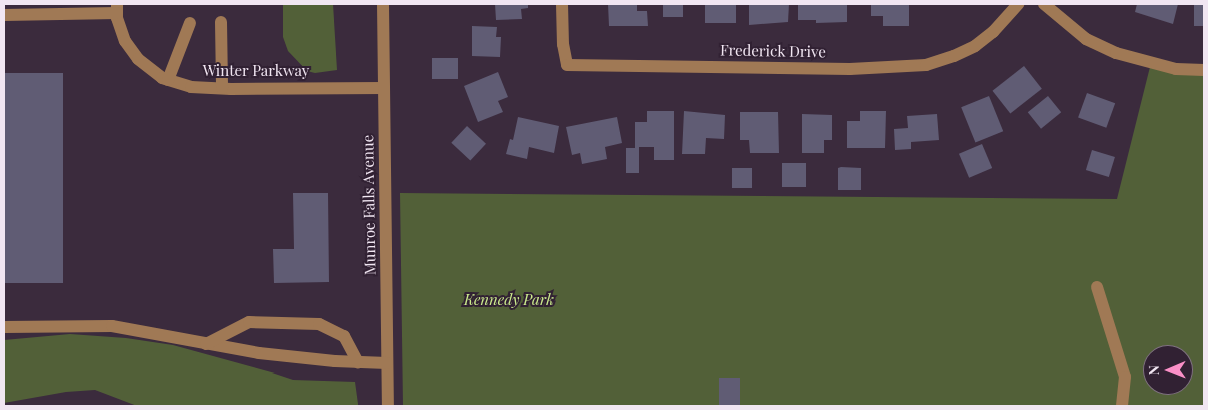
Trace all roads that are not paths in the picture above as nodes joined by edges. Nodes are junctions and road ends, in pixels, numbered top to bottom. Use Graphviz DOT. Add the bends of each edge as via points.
graph roads {
  1 [pos="383,4"];
  2 [pos="562,4"];
  3 [pos="1018,4"];
  4 [pos="1044,4"];
  5 [pos="117,8"];
  6 [pos="4,15"];
  7 [pos="221,22"];
  8 [pos="190,23"];
  9 [pos="1204,70"];
  10 [pos="168,80"];
  11 [pos="222,88"];
  12 [pos="384,88"];
  13 [pos="1096,288"];
  14 [pos="4,327"];
  15 [pos="206,344"];
  16 [pos="358,362"];
  17 [pos="387,363"];
  18 [pos="388,406"];
  19 [pos="1122,406"];
  1 -- 12 [label="street, Munroe Falls Avenue"];
  2 -- 3 [label="street, Frederick Drive" via="567,65 850,69 926,65 954,56 993,32"];
  4 -- 9 [label="street" via="1086,39 1116,53 1176,69"];
  5 -- 6 [label="street"];
  5 -- 10 [label="street, Winter Parkway" via="125,41 138,59"];
  7 -- 11 [label="street"];
  8 -- 10 [label="street"];
  10 -- 11 [label="street, Winter Parkway" via="192,87"];
  11 -- 12 [label="street, Winter Parkway"];
  12 -- 17 [label="street, Munroe Falls Avenue"];
  13 -- 19 [label="street" via="1126,377"];
  14 -- 15 [label="street" via="112,326"];
  15 -- 16 [label="street" via="259,353"];
  15 -- 16 [label="street" via="249,322 319,324 344,336"];
  16 -- 17 [label="street"];
  17 -- 18 [label="street, Munroe Falls Avenue"];
}
